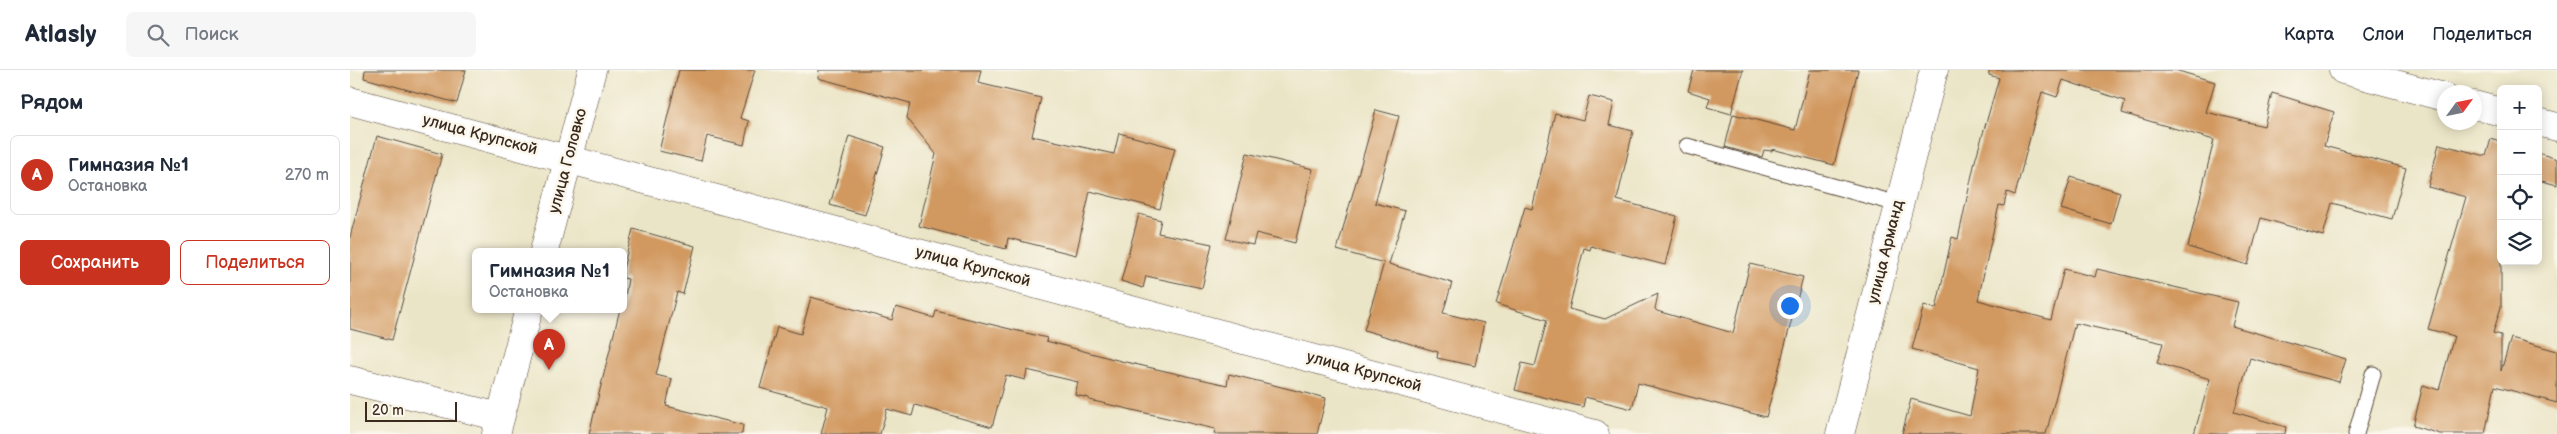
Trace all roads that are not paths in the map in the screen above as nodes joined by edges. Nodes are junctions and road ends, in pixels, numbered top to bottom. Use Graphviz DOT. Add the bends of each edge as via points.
graph roads {
  1 [pos="592,70"];
  2 [pos="1934,70"];
  3 [pos="2343,70"];
  4 [pos="2377,74"];
  5 [pos="2437,95"];
  6 [pos="350,101"];
  7 [pos="2482,107"];
  8 [pos="2497,111"];
  9 [pos="2542,123"];
  10 [pos="2557,127"];
  11 [pos="1687,146"];
  12 [pos="568,158"];
  13 [pos="1898,204"];
  14 [pos="545,248"];
  15 [pos="527,313"];
  16 [pos="2373,374"];
  17 [pos="350,380"];
  18 [pos="498,426"];
  19 [pos="1595,434"];
  20 [pos="1840,434"];
  21 [pos="2356,434"];
  1 -- 12 [label="street, улица Головко"];
  2 -- 13 [label="street, улица Арманд"];
  3 -- 4 [label="street"];
  4 -- 5 [label="street"];
  6 -- 12 [label="street, улица Крупской"];
  7 -- 8 [label="street"];
  9 -- 10 [label="street"];
  11 -- 13 [label="lane"];
  12 -- 14 [label="street, улица Головко"];
  12 -- 19 [label="street, улица Крупской"];
  13 -- 20 [label="street, улица Арманд"];
  15 -- 18 [label="street"];
  16 -- 21 [label="lane"];
  17 -- 18 [label="street"];
}
